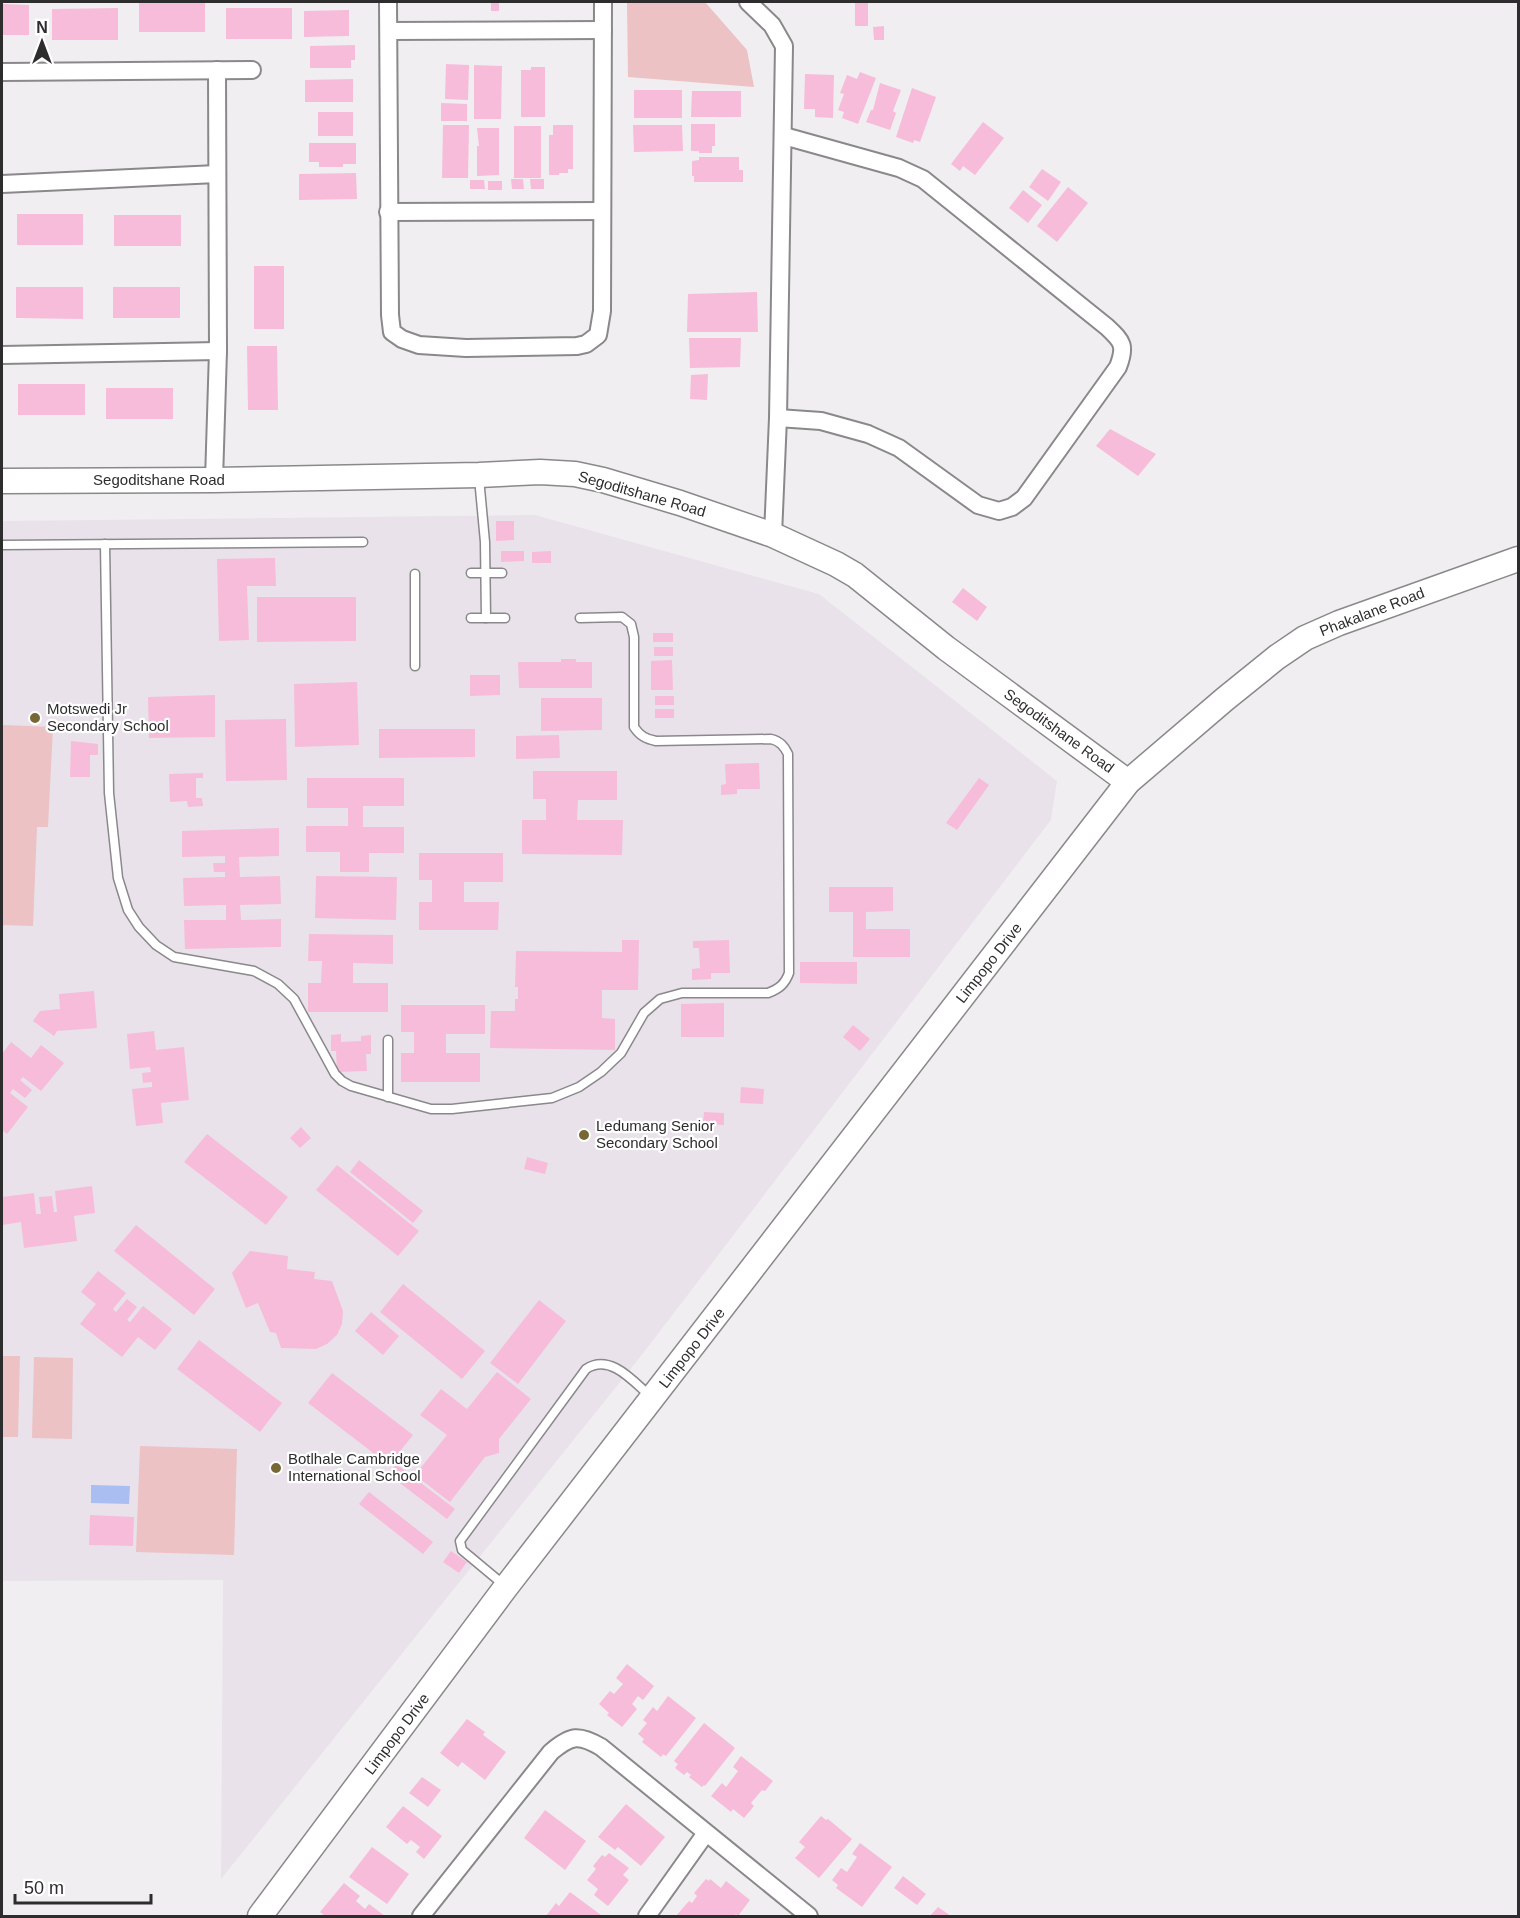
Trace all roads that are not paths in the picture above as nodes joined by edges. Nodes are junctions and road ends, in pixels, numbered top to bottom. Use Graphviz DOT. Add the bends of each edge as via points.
graph roads {
  1 [pos="388,2"];
  2 [pos="603,2"];
  3 [pos="748,2"];
  4 [pos="603,30"];
  5 [pos="389,31"];
  6 [pos="218,70"];
  7 [pos="252,70"];
  8 [pos="2,72"];
  9 [pos="784,136"];
  10 [pos="217,174"];
  11 [pos="2,184"];
  12 [pos="602,211"];
  13 [pos="388,212"];
  14 [pos="218,351"];
  15 [pos="2,355"];
  16 [pos="778,418"];
  17 [pos="479,475"];
  18 [pos="214,480"];
  19 [pos="2,481"];
  20 [pos="773,536"];
  21 [pos="363,542"];
  22 [pos="105,544"];
  23 [pos="2,545"];
  24 [pos="1518,559"];
  25 [pos="471,573"];
  26 [pos="485,573"];
  27 [pos="502,573"];
  28 [pos="415,574"];
  29 [pos="471,618"];
  30 [pos="486,618"];
  31 [pos="505,618"];
  32 [pos="580,618"];
  33 [pos="416,666"];
  34 [pos="1128,782"];
  35 [pos="388,1040"];
  36 [pos="388,1097"];
  37 [pos="653,1398"];
  38 [pos="507,1587"];
  39 [pos="706,1833"];
  40 [pos="260,1917"];
  41 [pos="422,1917"];
  42 [pos="647,1917"];
  43 [pos="809,1917"];
  1 -- 5 [label="street"];
  2 -- 4 [label="street"];
  3 -- 9 [label="street" via="772,25 784,46"];
  4 -- 5 [label="street"];
  4 -- 12 [label="street"];
  5 -- 13 [label="street"];
  6 -- 7 [label="street"];
  6 -- 8 [label="street"];
  6 -- 10 [label="street"];
  9 -- 16 [label="street"];
  9 -- 16 [label="street" via="899,168 923,179 1107,327 1119,338 1124,353 1119,368 1024,498 999,511 978,505 899,448 868,434 821,421"];
  10 -- 11 [label="street"];
  10 -- 14 [label="street"];
  12 -- 13 [label="street"];
  12 -- 13 [label="street" via="602,311 598,334 577,346 466,348 419,345 392,332"];
  14 -- 15 [label="street"];
  14 -- 18 [label="street"];
  16 -- 20 [label="street"];
  17 -- 18 [label="street, Segoditshane Road"];
  17 -- 20 [label="street, Segoditshane Road" via="540,471 575,474 680,503"];
  17 -- 26 [label="lane"];
  18 -- 19 [label="street, Segoditshane Road"];
  20 -- 34 [label="street, Segoditshane Road" via="855,575 946,648"];
  21 -- 22 [label="lane"];
  22 -- 23 [label="lane"];
  22 -- 36 [label="lane" via="109,793 118,878 128,910 144,933 174,957 254,971 278,984 294,999 342,1081"];
  24 -- 34 [label="street, Phakalane Road" via="1305,638 1233,692"];
  25 -- 26 [label="lane"];
  26 -- 27 [label="lane"];
  26 -- 30 [label="lane"];
  28 -- 33 [label="lane"];
  29 -- 30 [label="lane"];
  30 -- 31 [label="lane"];
  32 -- 36 [label="lane" via="622,617 631,624 634,727 638,734 656,741 771,739 786,748 786,981 768,993 682,993 660,999 644,1013 621,1053 601,1072 552,1098 431,1109"];
  34 -- 37 [label="street, Limpopo Drive"];
  35 -- 36 [label="lane"];
  37 -- 38 [label="street, Limpopo Drive"];
  37 -- 38 [label="lane" via="616,1368 601,1364 586,1369 460,1541 462,1550"];
  38 -- 40 [label="street, Limpopo Drive"];
  39 -- 41 [label="street" via="601,1747 574,1737 551,1752"];
  39 -- 42 [label="street"];
  39 -- 43 [label="street"];
}
